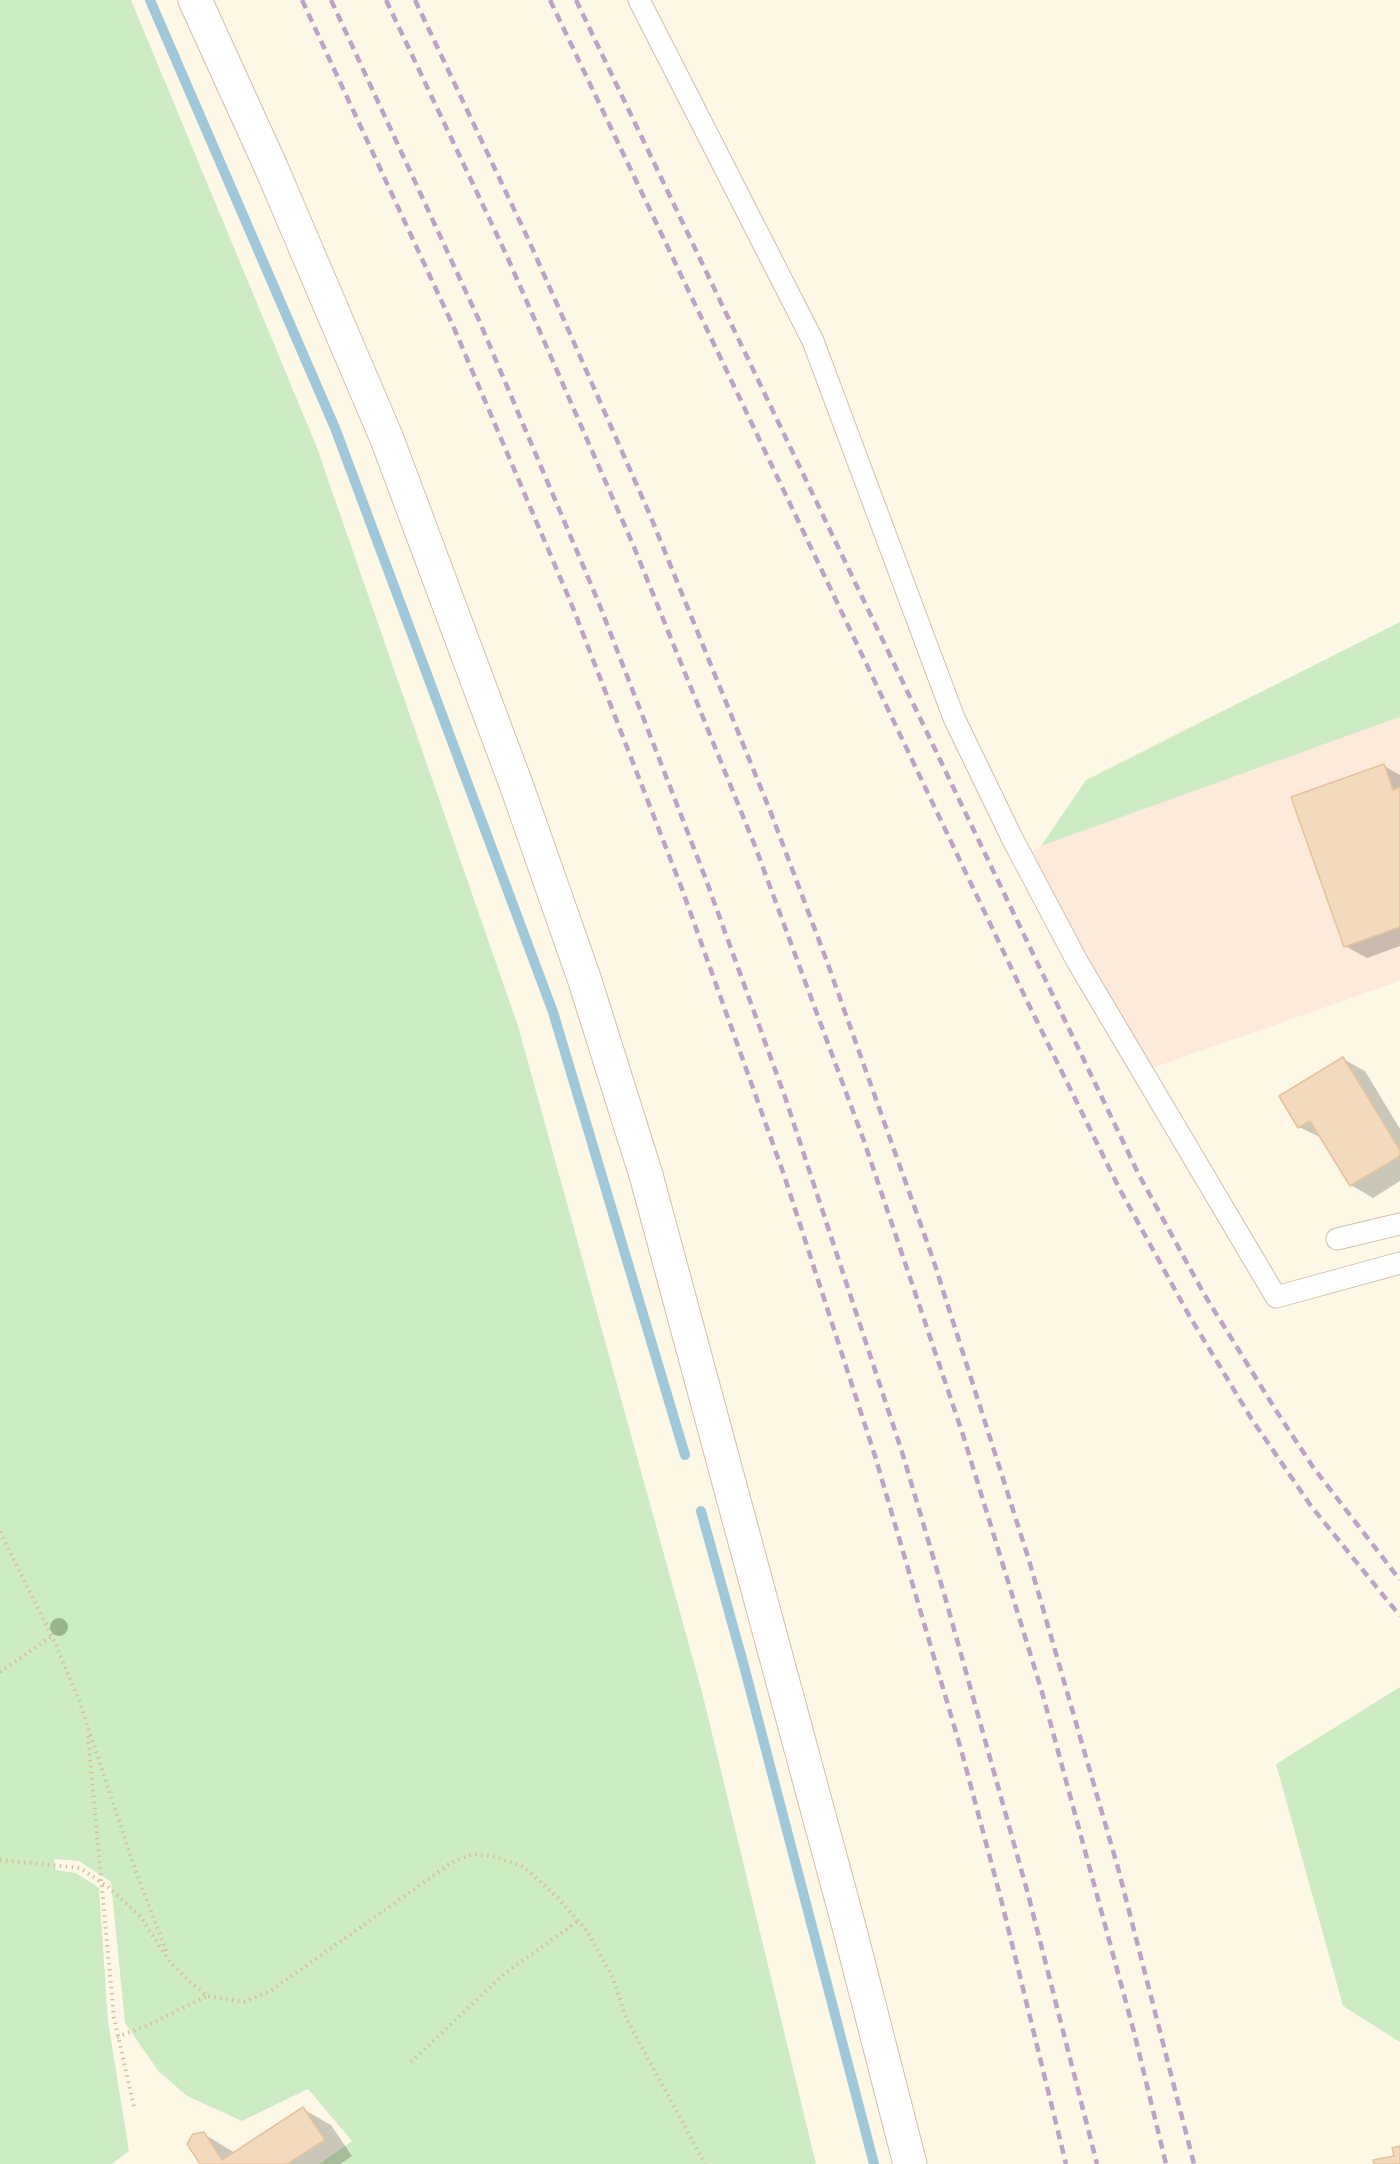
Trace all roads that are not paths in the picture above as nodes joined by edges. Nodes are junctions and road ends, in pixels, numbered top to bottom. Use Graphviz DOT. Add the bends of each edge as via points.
graph roads {
  1 [pos="195,0"];
  2 [pos="639,0"];
  3 [pos="1400,1224"];
  4 [pos="1337,1239"];
  5 [pos="1400,1263"];
  6 [pos="910,2164"];
  1 -- 6 [label="street" via="387,439 584,978 652,1198"];
  2 -- 5 [label="lane" via="813,340 954,718 1012,838 1077,961 1276,1297"];
  3 -- 4 [label="lane"];
}
